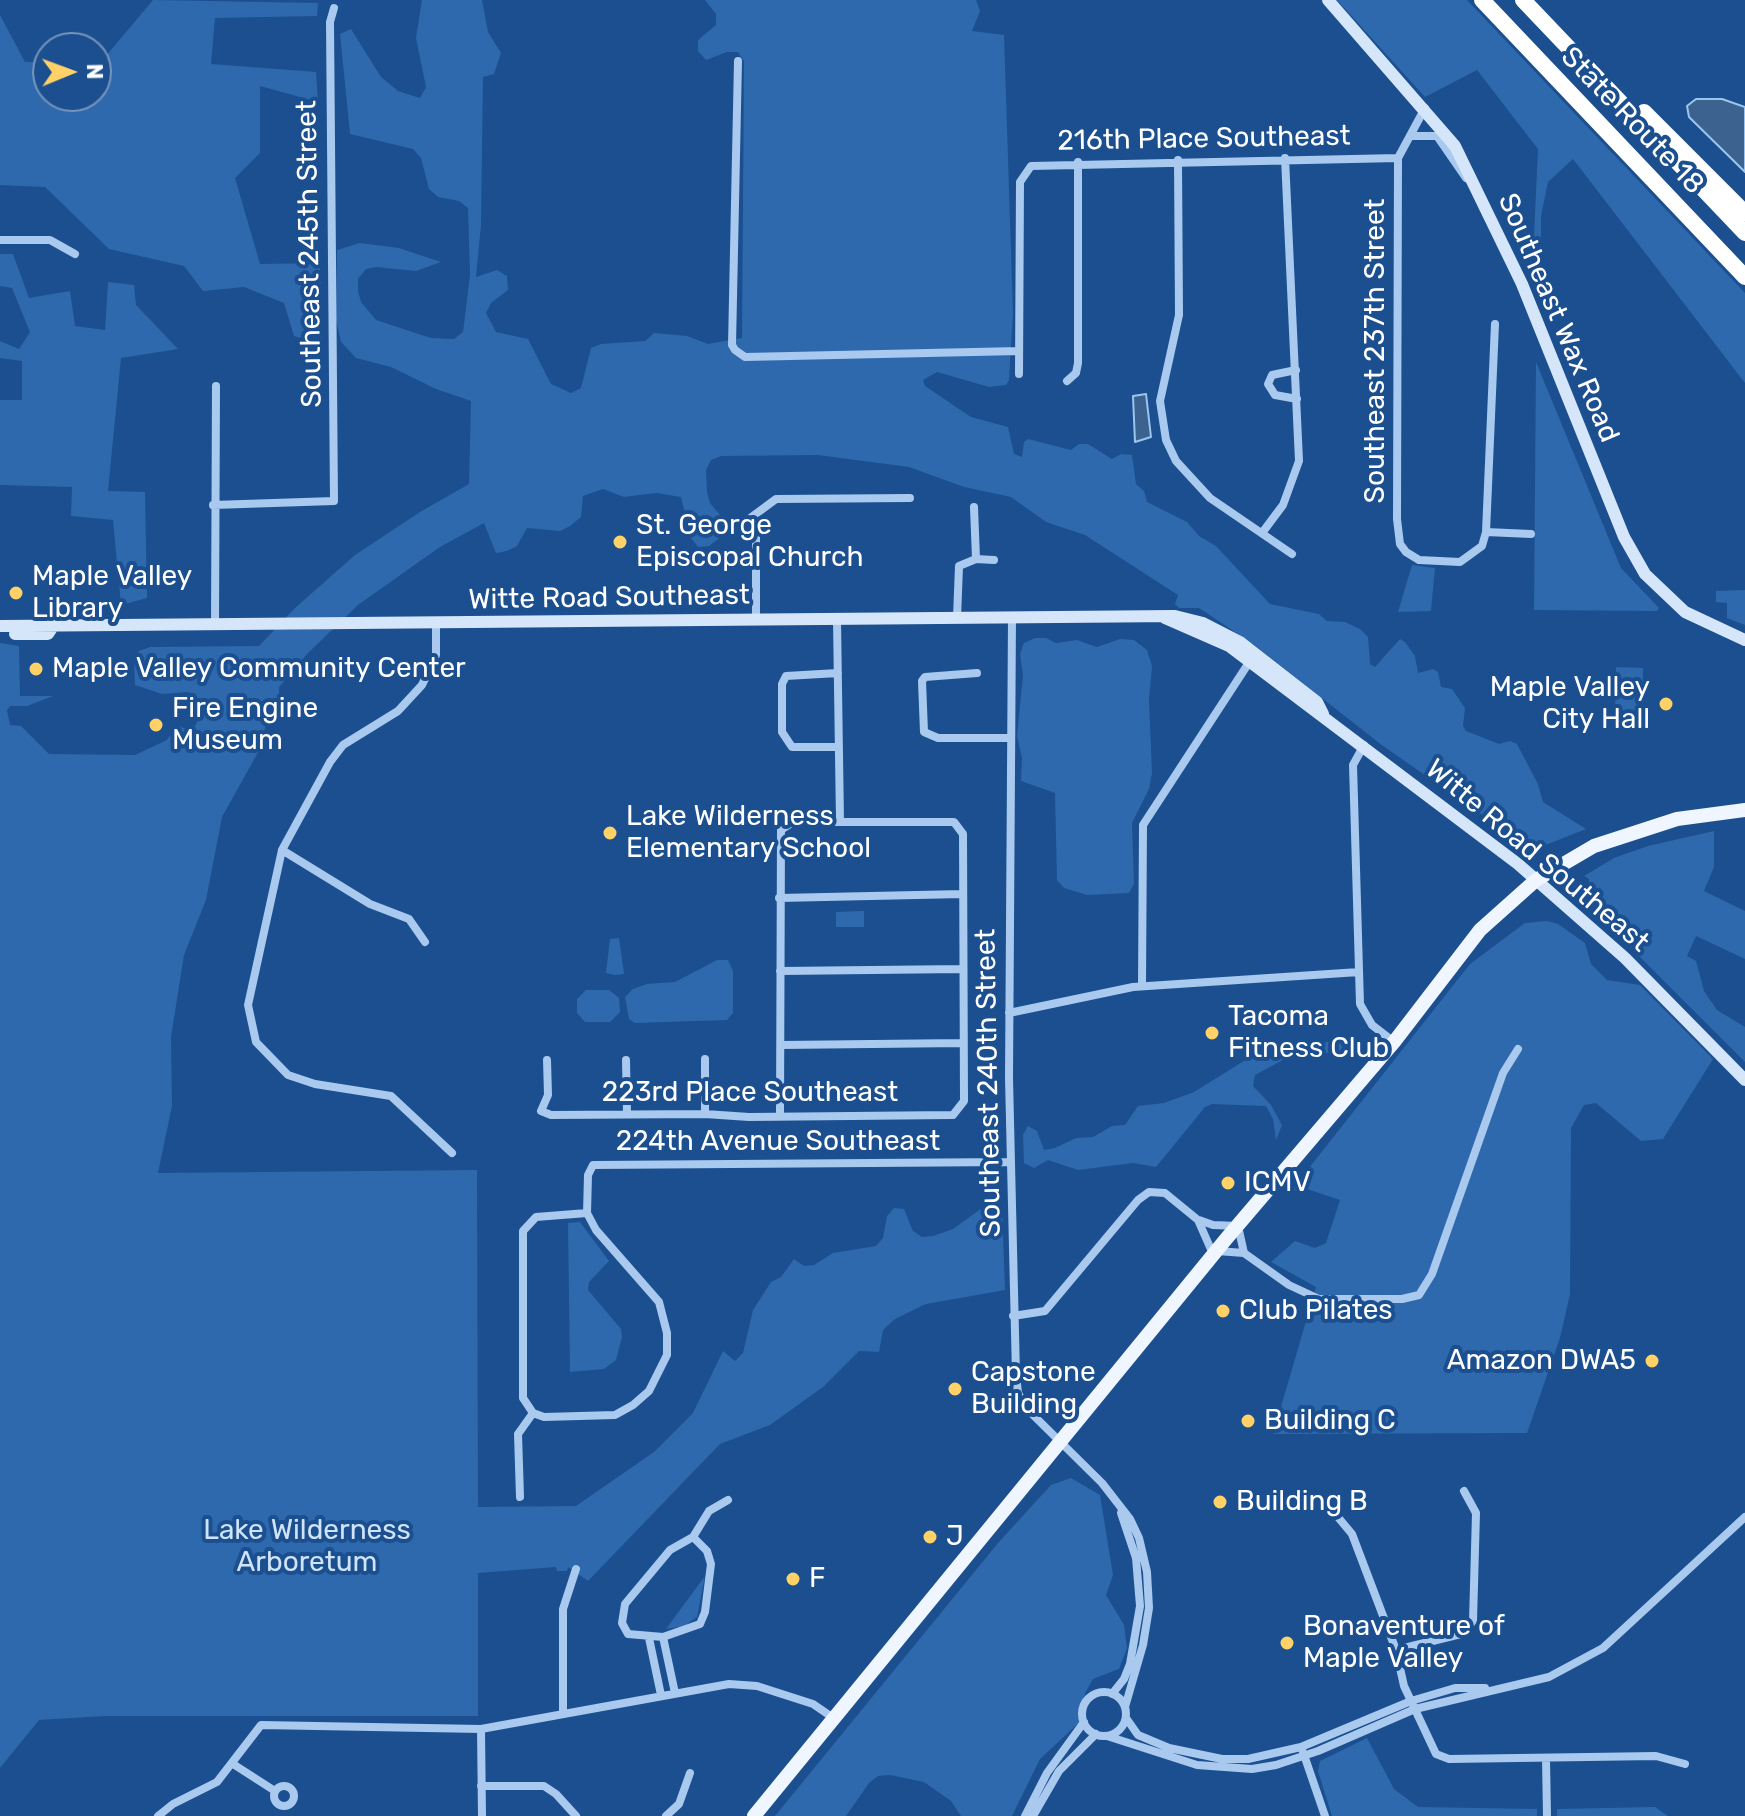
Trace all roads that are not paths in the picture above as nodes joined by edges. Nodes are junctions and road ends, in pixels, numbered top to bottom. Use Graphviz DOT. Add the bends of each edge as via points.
graph roads {
  1 [pos="1328,0"];
  2 [pos="1482,0"];
  3 [pos="1523,0"];
  4 [pos="334,8"];
  5 [pos="1536,14"];
  6 [pos="738,61"];
  7 [pos="1425,108"];
  8 [pos="1410,136"];
  9 [pos="1285,158"];
  10 [pos="1398,158"];
  11 [pos="1178,160"];
  12 [pos="1078,162"];
  13 [pos="1476,187"];
  14 [pos="1745,213"];
  15 [pos="1745,233"];
  16 [pos="0,240"];
  17 [pos="75,254"];
  18 [pos="1744,276"];
  19 [pos="1495,324"];
  20 [pos="1019,351"];
  21 [pos="1296,370"];
  22 [pos="1019,374"];
  23 [pos="1067,381"];
  24 [pos="216,386"];
  25 [pos="1297,399"];
  26 [pos="910,498"];
  27 [pos="213,505"];
  28 [pos="974,507"];
  29 [pos="1486,532"];
  30 [pos="1262,533"];
  31 [pos="1531,534"];
  32 [pos="1292,554"];
  33 [pos="976,559"];
  34 [pos="994,560"];
  35 [pos="1012,617"];
  36 [pos="957,618"];
  37 [pos="1165,618"];
  38 [pos="756,620"];
  39 [pos="837,620"];
  40 [pos="436,624"];
  41 [pos="0,626"];
  42 [pos="215,626"];
  43 [pos="52,628"];
  44 [pos="0,634"];
  45 [pos="1745,640"];
  46 [pos="1250,661"];
  47 [pos="838,673"];
  48 [pos="977,673"];
  49 [pos="1295,684"];
  50 [pos="1323,714"];
  51 [pos="1011,738"];
  52 [pos="1364,745"];
  53 [pos="839,747"];
  54 [pos="1745,810"];
  55 [pos="840,822"];
  56 [pos="282,850"];
  57 [pos="1536,880"];
  58 [pos="963,894"];
  59 [pos="779,898"];
  60 [pos="425,942"];
  61 [pos="963,969"];
  62 [pos="780,971"];
  63 [pos="1359,972"];
  64 [pos="1142,986"];
  65 [pos="1009,1013"];
  66 [pos="1394,1042"];
  67 [pos="963,1043"];
  68 [pos="781,1045"];
  69 [pos="1518,1049"];
  70 [pos="705,1059"];
  71 [pos="547,1060"];
  72 [pos="626,1060"];
  73 [pos="1745,1080"];
  74 [pos="627,1114"];
  75 [pos="705,1114"];
  76 [pos="780,1116"];
  77 [pos="452,1153"];
  78 [pos="1011,1162"];
  79 [pos="587,1213"];
  80 [pos="1198,1220"];
  81 [pos="1238,1226"];
  82 [pos="1215,1253"];
  83 [pos="1244,1253"];
  84 [pos="1013,1316"];
  85 [pos="533,1413"];
  86 [pos="1061,1442"];
  87 [pos="1464,1491"];
  88 [pos="520,1497"];
  89 [pos="728,1500"];
  90 [pos="1119,1508"];
  91 [pos="1332,1510"];
  92 [pos="1745,1517"];
  93 [pos="693,1537"];
  94 [pos="576,1569"];
  95 [pos="663,1637"];
  96 [pos="649,1638"];
  97 [pos="1396,1650"];
  98 [pos="675,1693"];
  99 [pos="1112,1694"];
  100 [pos="661,1695"];
  101 [pos="1413,1705"];
  102 [pos="1125,1707"];
  103 [pos="563,1713"];
  104 [pos="832,1717"];
  105 [pos="1126,1718"];
  106 [pos="1084,1722"];
  107 [pos="481,1729"];
  108 [pos="1096,1734"];
  109 [pos="1107,1736"];
  110 [pos="1303,1752"];
  111 [pos="1546,1758"];
  112 [pos="233,1764"];
  113 [pos="1685,1764"];
  114 [pos="690,1773"];
  115 [pos="481,1786"];
  116 [pos="275,1791"];
  117 [pos="158,1816"];
  118 [pos="482,1816"];
  119 [pos="576,1816"];
  120 [pos="666,1816"];
  121 [pos="754,1816"];
  122 [pos="1025,1816"];
  123 [pos="1033,1816"];
  124 [pos="1325,1816"];
  125 [pos="1547,1816"];
  1 -- 7 [label="street, Southeast Wax Road"];
  2 -- 18 [label="highway, State Route 18"];
  3 -- 5 [label="highway, State Route 18"];
  4 -- 27 [label="street, Southeast 245th Street" via="334,501"];
  5 -- 14 [label="highway" via="1625,93"];
  5 -- 15 [label="highway, State Route 18"];
  6 -- 20 [label="street" via="735,350 745,357"];
  7 -- 8 [label="street, Southeast 237th Street"];
  7 -- 13 [label="street, Southeast Wax Road" via="1455,146"];
  8 -- 10 [label="street, Southeast 237th Street"];
  8 -- 13 [label="street" via="1437,136"];
  9 -- 10 [label="street, 216th Place Southeast"];
  9 -- 11 [label="street, 216th Place Southeast"];
  9 -- 21 [label="street"];
  10 -- 29 [label="street, Southeast 237th Street" via="1400,544 1419,560 1460,562 1482,546"];
  11 -- 12 [label="street, 216th Place Southeast"];
  11 -- 30 [label="street" via="1179,315 1160,401 1166,440 1199,488"];
  12 -- 20 [label="street, 216th Place Southeast" via="1031,166 1020,182"];
  12 -- 23 [label="street" via="1078,363"];
  13 -- 45 [label="street, Southeast Wax Road" via="1539,324 1632,553 1645,574 1685,612"];
  16 -- 17 [label="street" via="50,240"];
  19 -- 29 [label="street"];
  20 -- 22 [label="street"];
  21 -- 25 [label="street"];
  21 -- 25 [label="street" via="1272,375 1268,384 1275,395"];
  24 -- 27 [label="street"];
  25 -- 30 [label="street" via="1299,461 1294,482"];
  26 -- 38 [label="street" via="776,499 749,519 756,533"];
  27 -- 42 [label="street"];
  28 -- 33 [label="street"];
  29 -- 31 [label="street"];
  30 -- 32 [label="street"];
  33 -- 34 [label="street"];
  33 -- 36 [label="street" via="959,566"];
  35 -- 36 [label="street, Witte Road Southeast"];
  35 -- 37 [label="street, Witte Road Southeast"];
  35 -- 51 [label="street, Southeast 240th Street"];
  36 -- 39 [label="street, Witte Road Southeast"];
  37 -- 46 [label="street, Witte Road Southeast" via="1218,640"];
  37 -- 49 [label="street, Witte Road Southeast" via="1188,619 1222,632"];
  38 -- 39 [label="street, Witte Road Southeast"];
  38 -- 40 [label="street, Witte Road Southeast"];
  39 -- 47 [label="street"];
  40 -- 42 [label="street, Witte Road Southeast"];
  40 -- 56 [label="street" via="436,655 422,685 398,711 343,745"];
  41 -- 43 [label="street, Witte Road Southeast"];
  42 -- 43 [label="street, Witte Road Southeast"];
  43 -- 44 [label="street, Witte Road Southeast" via="48,634"];
  46 -- 49 [label="street"];
  46 -- 50 [label="street, Witte Road Southeast"];
  46 -- 64 [label="street" via="1143,825"];
  47 -- 53 [label="street"];
  47 -- 53 [label="street" via="786,676 782,732 786,743 800,748"];
  48 -- 51 [label="street" via="925,677 924,732 938,738"];
  49 -- 50 [label="street, Witte Road Southeast"];
  50 -- 52 [label="street, Witte Road Southeast"];
  51 -- 65 [label="street, Southeast 240th Street"];
  52 -- 57 [label="street, Witte Road Southeast"];
  52 -- 63 [label="street" via="1353,765"];
  53 -- 55 [label="street"];
  54 -- 57 [label="main road" via="1641,828 1594,846"];
  55 -- 58 [label="street" via="950,820 962,829"];
  55 -- 59 [label="street" via="793,822 784,827 779,835"];
  56 -- 60 [label="street" via="370,904 409,919"];
  56 -- 77 [label="street" via="248,1005 250,1029 268,1058 300,1080 391,1096"];
  57 -- 66 [label="main road" via="1464,947"];
  57 -- 73 [label="street, Witte Road Southeast" via="1625,958"];
  58 -- 59 [label="street"];
  58 -- 61 [label="street"];
  59 -- 62 [label="street"];
  61 -- 62 [label="street"];
  61 -- 67 [label="street"];
  62 -- 68 [label="street"];
  63 -- 64 [label="street"];
  63 -- 66 [label="street" via="1362,1011"];
  64 -- 65 [label="street"];
  65 -- 78 [label="street, Southeast 240th Street"];
  66 -- 81 [label="main road"];
  67 -- 68 [label="street"];
  67 -- 76 [label="street, 223rd Place Southeast" via="964,1101 948,1116"];
  68 -- 76 [label="street"];
  69 -- 83 [label="street" via="1503,1073 1432,1274 1419,1295 1319,1299"];
  70 -- 75 [label="street"];
  71 -- 74 [label="street, 223rd Place Southeast" via="548,1095 541,1111 561,1116"];
  72 -- 74 [label="street"];
  74 -- 75 [label="street, 223rd Place Southeast"];
  75 -- 76 [label="street, 223rd Place Southeast"];
  78 -- 79 [label="street, 224th Avenue Southeast" via="593,1165"];
  78 -- 84 [label="street, Southeast 240th Street"];
  79 -- 85 [label="street" via="540,1215 523,1231 523,1398"];
  79 -- 85 [label="street" via="663,1311 667,1355 649,1391 615,1415"];
  80 -- 81 [label="street"];
  80 -- 82 [label="street"];
  80 -- 84 [label="street" via="1165,1193 1145,1194 1045,1311"];
  81 -- 82 [label="main road"];
  81 -- 83 [label="street"];
  82 -- 83 [label="street"];
  82 -- 86 [label="main road"];
  84 -- 86 [label="street, Southeast 240th Street" via="1018,1393 1031,1415"];
  85 -- 88 [label="street" via="518,1434"];
  86 -- 90 [label="street, Southeast 240th Street"];
  86 -- 104 [label="main road"];
  87 -- 97 [label="street" via="1476,1513 1473,1621 1461,1634"];
  89 -- 93 [label="street" via="709,1511"];
  90 -- 99 [label="street, Southeast 240th Street" via="1136,1558 1140,1606 1130,1664"];
  90 -- 102 [label="street, Southeast 240th Street" via="1139,1538 1149,1608"];
  91 -- 97 [label="street" via="1352,1534"];
  92 -- 101 [label="street" via="1594,1655 1549,1677"];
  93 -- 95 [label="street" via="711,1564 705,1612 695,1628"];
  93 -- 96 [label="street" via="670,1550 622,1610 628,1634"];
  94 -- 103 [label="street" via="563,1609"];
  95 -- 96 [label="street"];
  95 -- 98 [label="street"];
  96 -- 100 [label="street"];
  97 -- 101 [label="street"];
  98 -- 100 [label="street"];
  98 -- 104 [label="street" via="748,1684 813,1704"];
  99 -- 102 [label="street"];
  99 -- 106 [label="street" via="1102,1692 1089,1699"];
  100 -- 103 [label="street"];
  101 -- 110 [label="street"];
  101 -- 111 [label="street" via="1432,1750 1441,1757"];
  102 -- 105 [label="street"];
  103 -- 107 [label="street"];
  104 -- 121 [label="main road"];
  105 -- 109 [label="street" via="1119,1731"];
  105 -- 110 [label="street" via="1144,1739 1222,1759"];
  106 -- 108 [label="street"];
  106 -- 122 [label="street" via="1047,1773"];
  107 -- 112 [label="street" via="270,1724 256,1728"];
  107 -- 115 [label="street"];
  108 -- 109 [label="street"];
  108 -- 123 [label="street" via="1059,1771"];
  109 -- 110 [label="street" via="1222,1769 1276,1765"];
  110 -- 124 [label="street"];
  111 -- 113 [label="street" via="1656,1756"];
  111 -- 125 [label="street"];
  112 -- 116 [label="street"];
  112 -- 117 [label="street" via="217,1782"];
  114 -- 120 [label="street" via="679,1804"];
  115 -- 118 [label="street"];
  115 -- 119 [label="street" via="544,1786"];
}
